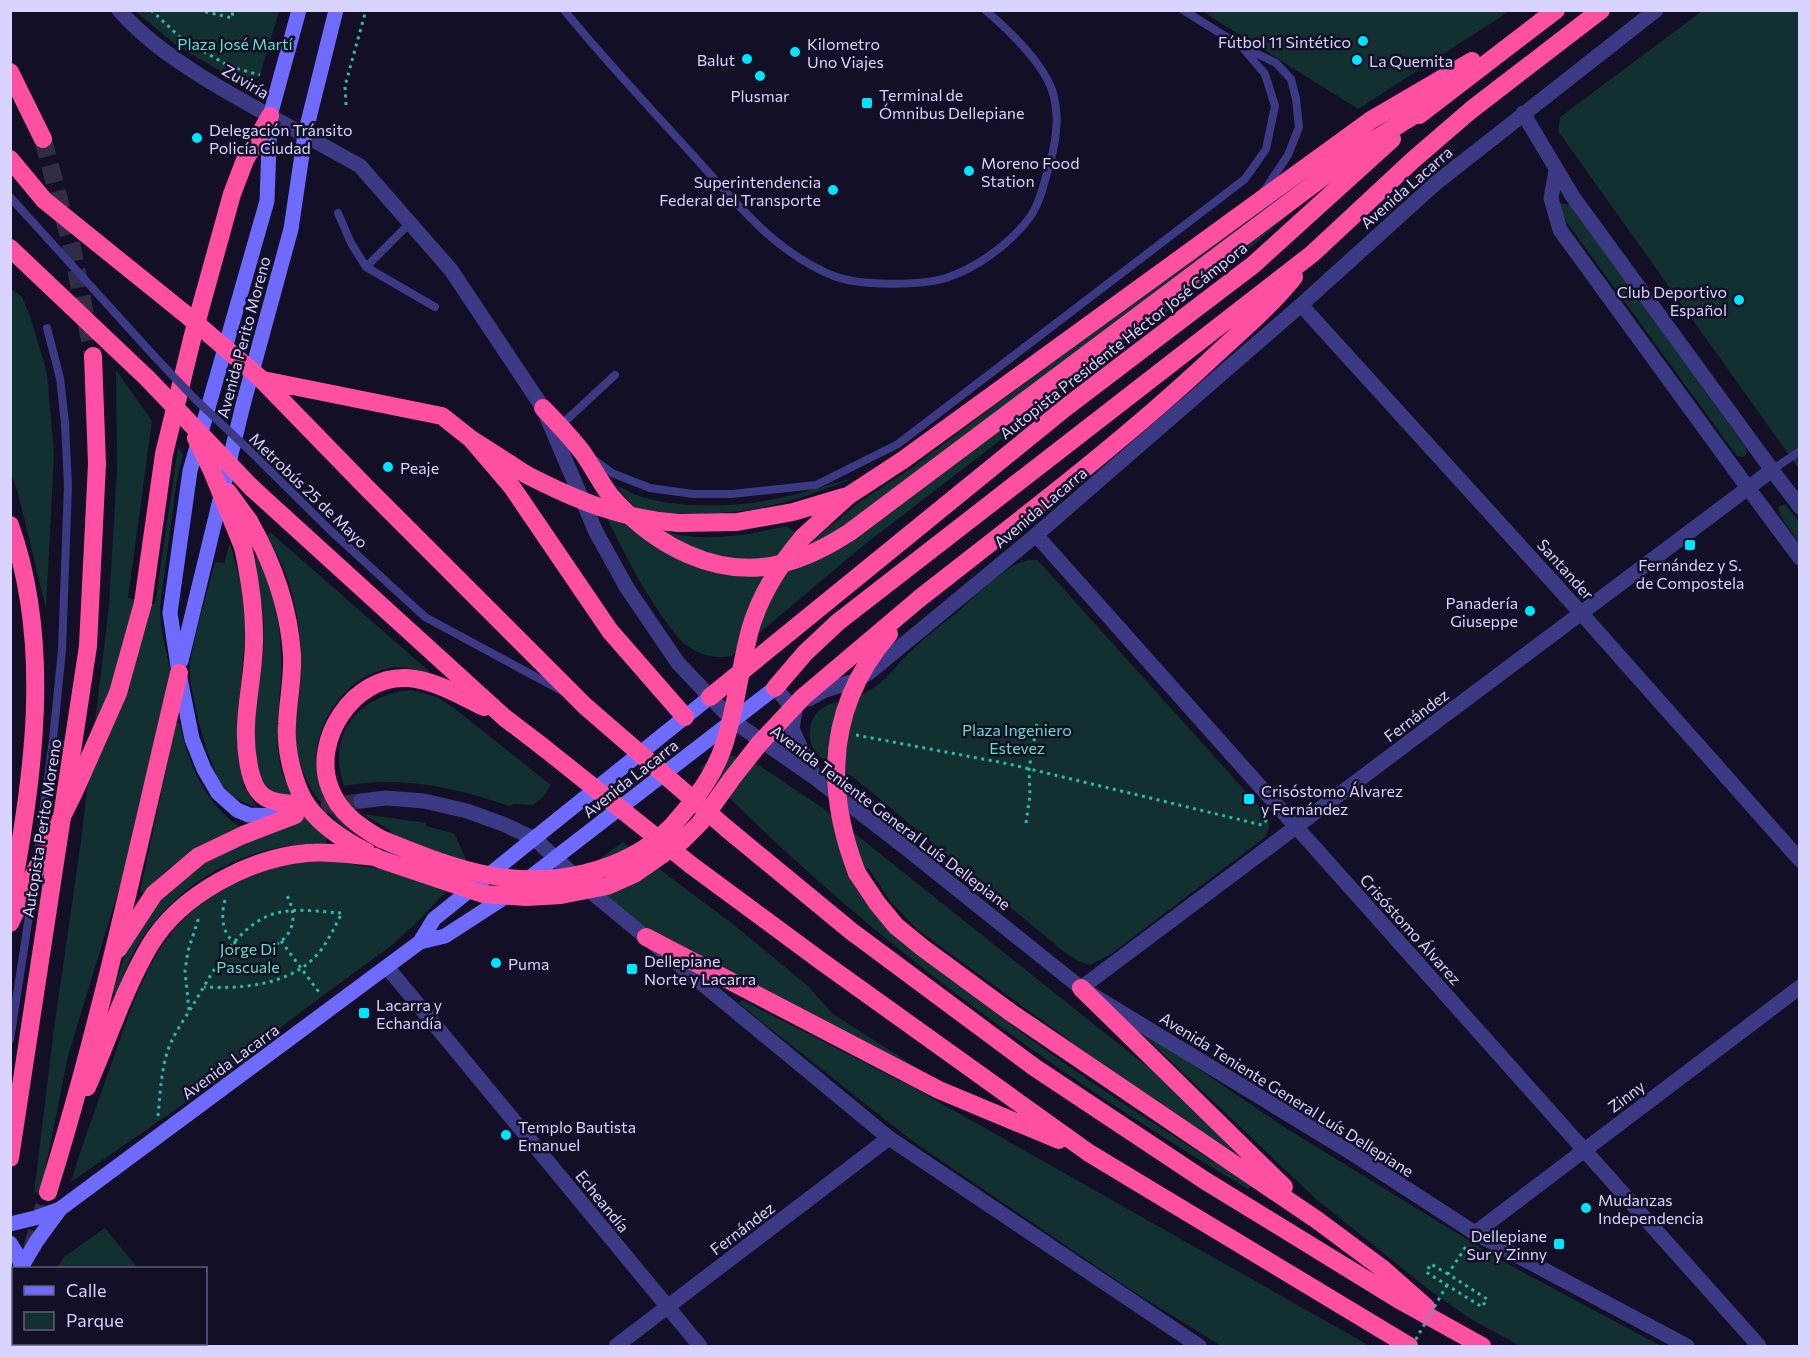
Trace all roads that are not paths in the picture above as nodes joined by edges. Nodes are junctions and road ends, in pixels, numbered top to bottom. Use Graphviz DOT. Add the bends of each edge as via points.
graph roads {
  1 [pos="119,10"];
  2 [pos="299,10"];
  3 [pos="564,10"];
  4 [pos="985,10"];
  5 [pos="1183,10"];
  6 [pos="1601,10"];
  7 [pos="1656,10"];
  8 [pos="338,12"];
  9 [pos="1551,14"];
  10 [pos="1241,46"];
  11 [pos="10,72"];
  12 [pos="1427,107"];
  13 [pos="1523,113"];
  14 [pos="270,116"];
  15 [pos="305,135"];
  16 [pos="43,139"];
  17 [pos="10,159"];
  18 [pos="1556,171"];
  19 [pos="10,197"];
  20 [pos="1256,203"];
  21 [pos="338,213"];
  22 [pos="411,222"];
  23 [pos="10,248"];
  24 [pos="1312,254"];
  25 [pos="366,267"];
  26 [pos="1301,305"];
  27 [pos="435,307"];
  28 [pos="47,328"];
  29 [pos="93,356"];
  30 [pos="615,375"];
  31 [pos="262,379"];
  32 [pos="543,408"];
  33 [pos="189,423"];
  34 [pos="560,426"];
  35 [pos="471,439"];
  36 [pos="581,451"];
  37 [pos="1800,452"];
  38 [pos="1772,470"];
  39 [pos="212,471"];
  40 [pos="1748,489"];
  41 [pos="842,502"];
  42 [pos="1800,507"];
  43 [pos="10,525"];
  44 [pos="1036,535"];
  45 [pos="1800,558"];
  46 [pos="920,598"];
  47 [pos="1581,613"];
  48 [pos="179,673"];
  49 [pos="775,688"];
  50 [pos="710,697"];
  51 [pos="582,703"];
  52 [pos="795,710"];
  53 [pos="685,717"];
  54 [pos="505,718"];
  55 [pos="733,721"];
  56 [pos="814,777"];
  57 [pos="361,801"];
  58 [pos="294,812"];
  59 [pos="1296,828"];
  60 [pos="535,839"];
  61 [pos="378,858"];
  62 [pos="556,858"];
  63 [pos="1800,860"];
  64 [pos="10,902"];
  65 [pos="10,922"];
  66 [pos="646,937"];
  67 [pos="420,942"];
  68 [pos="110,961"];
  69 [pos="387,967"];
  70 [pos="1800,987"];
  71 [pos="1081,988"];
  72 [pos="10,1040"];
  73 [pos="66,1135"];
  74 [pos="889,1138"];
  75 [pos="1586,1150"];
  76 [pos="1089,1153"];
  77 [pos="10,1158"];
  78 [pos="48,1192"];
  79 [pos="60,1209"];
  80 [pos="1317,1220"];
  81 [pos="10,1224"];
  82 [pos="1474,1233"];
  83 [pos="10,1243"];
  84 [pos="22,1267"];
  85 [pos="667,1307"];
  86 [pos="1455,1331"];
  87 [pos="616,1347"];
  88 [pos="700,1347"];
  89 [pos="1198,1347"];
  90 [pos="1410,1347"];
  91 [pos="1482,1347"];
  92 [pos="1687,1347"];
  93 [pos="1759,1347"];
  1 -- 14 [label="street, Zuviría" via="132,25 176,58"];
  2 -- 14 [label="main road"];
  3 -- 4 [label="lane" via="605,60 766,234 802,260 835,277 876,284 946,278 974,265 1004,244 1030,216 1043,186 1053,151 1056,120 1052,90 1009,30"];
  5 -- 10 [label="lane"];
  6 -- 24 [label="highway" via="1463,117"];
  7 -- 13 [label="street, Avenida Lacarra"];
  8 -- 15 [label="main road, Avenida Perito Moreno"];
  9 -- 12 [label="highway, Autopista Presidente Héctor José Cámpora"];
  9 -- 20 [label="highway" via="1371,120"];
  10 -- 20 [label="lane" via="1276,63 1291,79 1299,127 1288,155"];
  10 -- 36 [label="lane" via="1265,74 1275,106 1266,149 1245,179 898,444 816,485 732,494 650,488 612,473"];
  11 -- 16 [label="highway"];
  12 -- 36 [label="highway" via="1362,147 850,532 806,556 758,568 730,567 694,558 655,535 621,507"];
  12 -- 50 [label="highway, Autopista Presidente Héctor José Cámpora" via="1253,265 1065,408"];
  13 -- 18 [label="street"];
  13 -- 26 [label="street, Avenida Lacarra" via="1436,183"];
  14 -- 15 [label="street, Avenida Teniente General Luís Dellepiane"];
  14 -- 48 [label="main road" via="267,201 190,471 170,613"];
  14 -- 65 [label="highway, bridge" via="245,160 232,194 193,335 164,454 143,603 118,693"];
  15 -- 22 [label="street, Avenida Teniente General Luís Dellepiane" via="360,166"];
  15 -- 48 [label="main road, Avenida Perito Moreno" via="291,229 243,405"];
  17 -- 31 [label="highway, bridge" via="44,200"];
  18 -- 38 [label="street"];
  18 -- 40 [label="street" via="1551,198 1560,230"];
  19 -- 51 [label="lane, Metrobús 25 de Mayo, bridge" via="193,397 425,617"];
  20 -- 41 [label="highway"];
  21 -- 25 [label="lane"];
  22 -- 25 [label="lane"];
  22 -- 32 [label="street, Avenida Teniente General Luís Dellepiane" via="451,270"];
  23 -- 33 [label="highway, bridge"];
  24 -- 46 [label="highway" via="1276,299 1164,403"];
  24 -- 49 [label="highway" via="837,622"];
  25 -- 27 [label="lane"];
  26 -- 44 [label="street, Avenida Lacarra"];
  26 -- 47 [label="street, Santander"];
  28 -- 72 [label="lane" via="60,378 67,454 62,650 52,752"];
  29 -- 77 [label="highway, Autopista Perito Moreno" via="97,464 88,646"];
  30 -- 34 [label="lane"];
  31 -- 35 [label="highway" via="442,416"];
  31 -- 51 [label="highway"];
  32 -- 34 [label="highway"];
  32 -- 50 [label="street, Avenida Teniente General Luís Dellepiane" via="596,532 622,579 678,663"];
  33 -- 39 [label="highway, bridge"];
  33 -- 54 [label="highway, bridge" via="252,489"];
  34 -- 36 [label="highway"];
  35 -- 41 [label="highway, bridge" via="567,496 650,521 737,522"];
  35 -- 53 [label="highway" via="512,487 610,631"];
  37 -- 38 [label="lane"];
  38 -- 40 [label="street, Fernández"];
  38 -- 42 [label="street"];
  39 -- 58 [label="highway, bridge" via="243,547 251,585 254,646 245,716 248,760 260,793"];
  39 -- 61 [label="highway, bridge" via="249,521 279,585 292,664 287,745 298,785 308,807 332,831"];
  40 -- 45 [label="street"];
  40 -- 47 [label="street, Fernández"];
  41 -- 54 [label="highway, bridge" via="781,563 760,604 724,745 712,775 670,828 634,854 601,869 556,880 491,876 381,839 348,817 330,790 326,770 330,735 342,711 379,683 406,678 431,683"];
  43 -- 64 [label="highway, Autopista Perito Moreno" via="31,611 35,691 24,827"];
  44 -- 52 [label="street, Avenida Lacarra" via="870,672 845,686 825,690"];
  44 -- 59 [label="street, Crisóstomo Álvarez"];
  46 -- 61 [label="highway, bridge" via="803,697 759,744 700,823 683,840 634,874 607,886 526,897 483,894"];
  46 -- 80 [label="highway, bridge" via="879,646 844,714 835,779 847,847 857,873 896,926 923,948 1010,1012"];
  47 -- 59 [label="street, Fernández"];
  47 -- 63 [label="street, Santander"];
  48 -- 58 [label="main road" via="192,739 218,793 249,815"];
  48 -- 68 [label="highway"];
  49 -- 52 [label="street"];
  49 -- 55 [label="main road, Avenida Lacarra"];
  50 -- 53 [label="main road, Avenida Lacarra"];
  50 -- 55 [label="street, Avenida Teniente General Luís Dellepiane"];
  51 -- 86 [label="highway, bridge" via="851,931 1034,1067 1204,1180"];
  52 -- 56 [label="street" via="794,738"];
  53 -- 60 [label="main road, Avenida Lacarra"];
  54 -- 76 [label="highway, bridge" via="690,865"];
  55 -- 56 [label="street, Avenida Teniente General Luís Dellepiane"];
  55 -- 62 [label="main road, Avenida Lacarra"];
  56 -- 71 [label="street, Avenida Teniente General Luís Dellepiane"];
  57 -- 60 [label="street" via="424,801 467,811"];
  58 -- 68 [label="highway" via="199,855 154,894"];
  59 -- 71 [label="street, Fernández"];
  59 -- 75 [label="street, Crisóstomo Álvarez"];
  60 -- 62 [label="street"];
  60 -- 67 [label="main road, Avenida Lacarra" via="434,919"];
  61 -- 73 [label="highway" via="308,853 259,863 227,876 173,916 138,967"];
  62 -- 66 [label="street"];
  62 -- 67 [label="main road, Avenida Lacarra" via="445,936"];
  66 -- 74 [label="street"];
  66 -- 76 [label="highway" via="939,1090"];
  67 -- 69 [label="main road, Avenida Lacarra"];
  68 -- 73 [label="highway"];
  69 -- 79 [label="main road, Avenida Lacarra"];
  69 -- 85 [label="street, Echeandía"];
  70 -- 75 [label="street, Zinny"];
  71 -- 80 [label="highway"];
  71 -- 82 [label="street, Avenida Teniente General Luís Dellepiane" via="1347,1150"];
  73 -- 78 [label="highway"];
  74 -- 85 [label="street, Fernández"];
  74 -- 89 [label="street"];
  75 -- 82 [label="street, Zinny"];
  75 -- 93 [label="street, Crisóstomo Álvarez"];
  76 -- 90 [label="highway"];
  79 -- 81 [label="main road, Avenida Lacarra, bridge"];
  79 -- 84 [label="main road, Avenida Lacarra, bridge"];
  80 -- 86 [label="highway" via="1383,1269"];
  82 -- 92 [label="street, Avenida Teniente General Luís Dellepiane"];
  83 -- 84 [label="main road"];
  85 -- 87 [label="street, Fernández"];
  85 -- 88 [label="street, Echeandía"];
  86 -- 91 [label="highway"];
}
